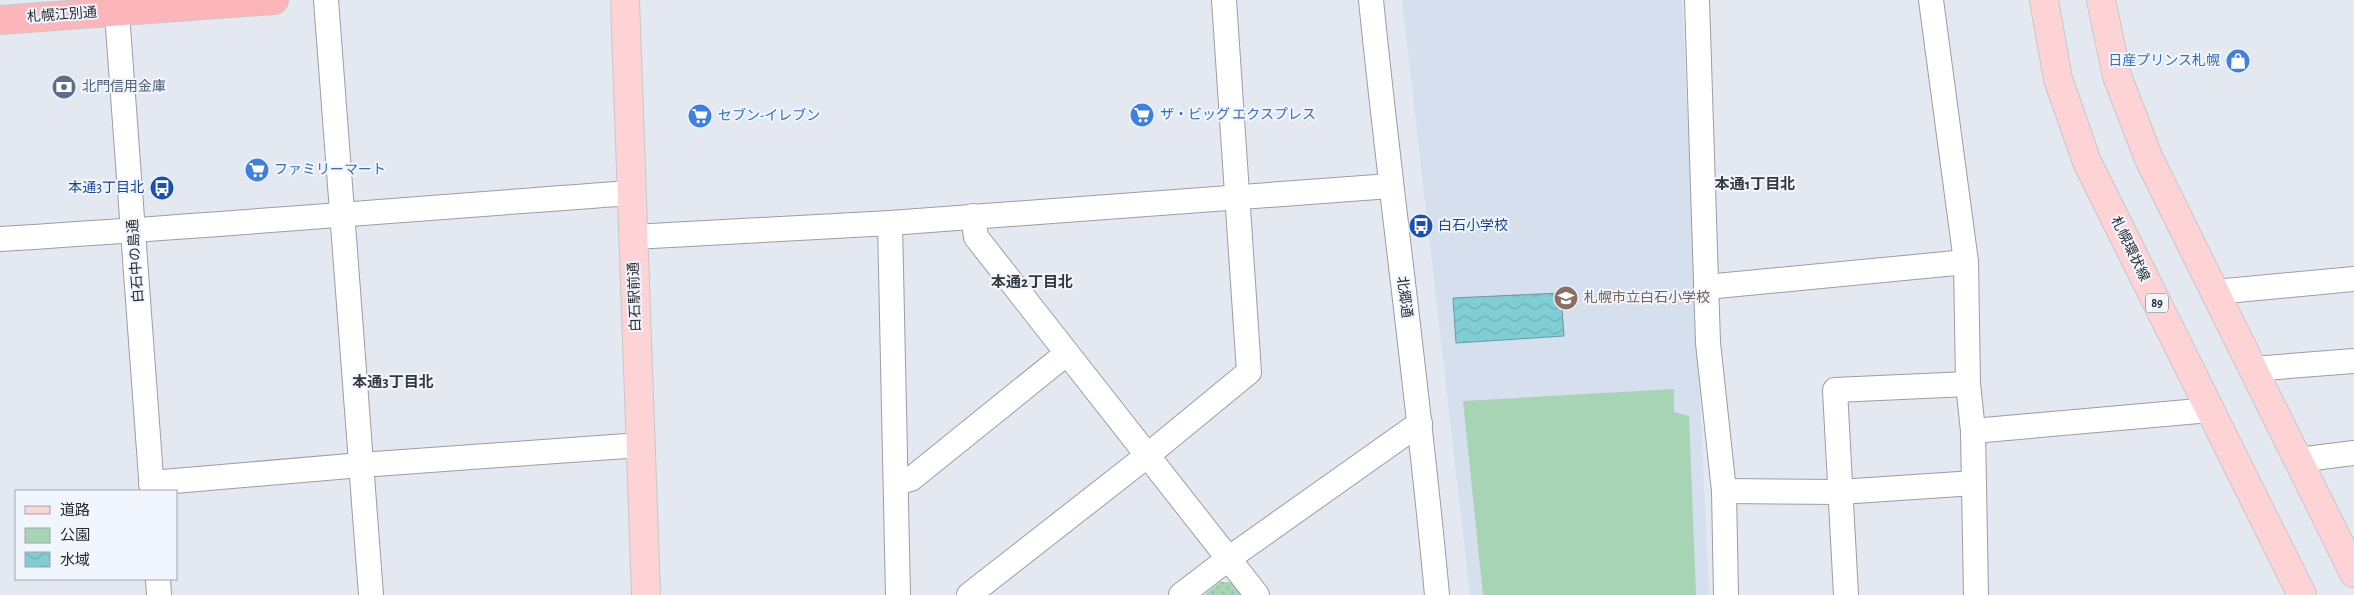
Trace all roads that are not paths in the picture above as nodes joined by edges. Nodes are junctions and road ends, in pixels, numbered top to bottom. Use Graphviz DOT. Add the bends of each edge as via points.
graph roads {
  1 [pos="274,0"];
  2 [pos="326,0"];
  3 [pos="625,0"];
  4 [pos="1224,0"];
  5 [pos="1371,0"];
  6 [pos="1698,0"];
  7 [pos="1931,0"];
  8 [pos="2044,0"];
  9 [pos="2101,0"];
  10 [pos="117,6"];
  11 [pos="0,20"];
  12 [pos="1390,186"];
  13 [pos="631,194"];
  14 [pos="1236,199"];
  15 [pos="342,213"];
  16 [pos="973,216"];
  17 [pos="890,222"];
  18 [pos="134,231"];
  19 [pos="633,237"];
  20 [pos="0,239"];
  21 [pos="1966,262"];
  22 [pos="2354,279"];
  23 [pos="1706,287"];
  24 [pos="2215,292"];
  25 [pos="1066,354"];
  26 [pos="2354,361"];
  27 [pos="2252,369"];
  28 [pos="1968,384"];
  29 [pos="2210,410"];
  30 [pos="1420,423"];
  31 [pos="1973,431"];
  32 [pos="640,445"];
  33 [pos="2354,453"];
  34 [pos="1148,455"];
  35 [pos="2298,460"];
  36 [pos="362,465"];
  37 [pos="896,483"];
  38 [pos="1974,483"];
  39 [pos="152,487"];
  40 [pos="1724,491"];
  41 [pos="1840,492"];
  42 [pos="1228,558"];
  43 [pos="2354,573"];
  44 [pos="158,580"];
  45 [pos="159,595"];
  46 [pos="371,595"];
  47 [pos="646,595"];
  48 [pos="898,595"];
  49 [pos="969,595"];
  50 [pos="1182,595"];
  51 [pos="1256,595"];
  52 [pos="1437,595"];
  53 [pos="1726,595"];
  54 [pos="1846,595"];
  55 [pos="1976,595"];
  56 [pos="2302,595"];
  1 -- 10 [label="highway, 札幌江別通"];
  2 -- 15 [label="street"];
  3 -- 13 [label="main road, 白石駅前通"];
  4 -- 14 [label="street"];
  5 -- 12 [label="street, 北郷通"];
  6 -- 23 [label="street"];
  7 -- 21 [label="street"];
  8 -- 29 [label="main road, 札幌環状線 / 89" via="2058,79 2087,162"];
  9 -- 24 [label="main road" via="2117,76 2142,140"];
  10 -- 11 [label="highway, 札幌江別通"];
  10 -- 18 [label="street, 白石中の島通"];
  12 -- 14 [label="street"];
  12 -- 30 [label="street, 北郷通"];
  13 -- 15 [label="street"];
  13 -- 19 [label="main road, 白石駅前通"];
  14 -- 16 [label="street"];
  14 -- 34 [label="street" via="1249,372"];
  15 -- 18 [label="street"];
  15 -- 36 [label="street"];
  16 -- 17 [label="street"];
  16 -- 25 [label="street" via="976,237"];
  17 -- 19 [label="street"];
  17 -- 37 [label="street"];
  18 -- 20 [label="street"];
  18 -- 39 [label="street, 白石中の島通"];
  19 -- 32 [label="main road, 白石駅前通"];
  21 -- 23 [label="street"];
  21 -- 28 [label="street"];
  22 -- 24 [label="street"];
  23 -- 40 [label="street" via="1708,342"];
  24 -- 27 [label="main road"];
  25 -- 34 [label="street"];
  25 -- 37 [label="street" via="911,479"];
  26 -- 27 [label="street"];
  27 -- 35 [label="main road"];
  28 -- 31 [label="street"];
  28 -- 41 [label="street" via="1835,390"];
  29 -- 31 [label="street"];
  29 -- 56 [label="main road, 札幌環状線 / 89"];
  30 -- 42 [label="street"];
  30 -- 52 [label="street, 北郷通"];
  31 -- 38 [label="street"];
  32 -- 36 [label="street"];
  32 -- 47 [label="main road, 白石駅前通"];
  33 -- 35 [label="street"];
  34 -- 42 [label="street"];
  34 -- 49 [label="street"];
  35 -- 43 [label="main road"];
  36 -- 39 [label="street"];
  36 -- 46 [label="street"];
  37 -- 48 [label="street"];
  38 -- 41 [label="street"];
  38 -- 55 [label="street"];
  40 -- 41 [label="street"];
  40 -- 53 [label="street"];
  41 -- 54 [label="street"];
  42 -- 50 [label="street"];
  42 -- 51 [label="street"];
  44 -- 45 [label="street"];
}
